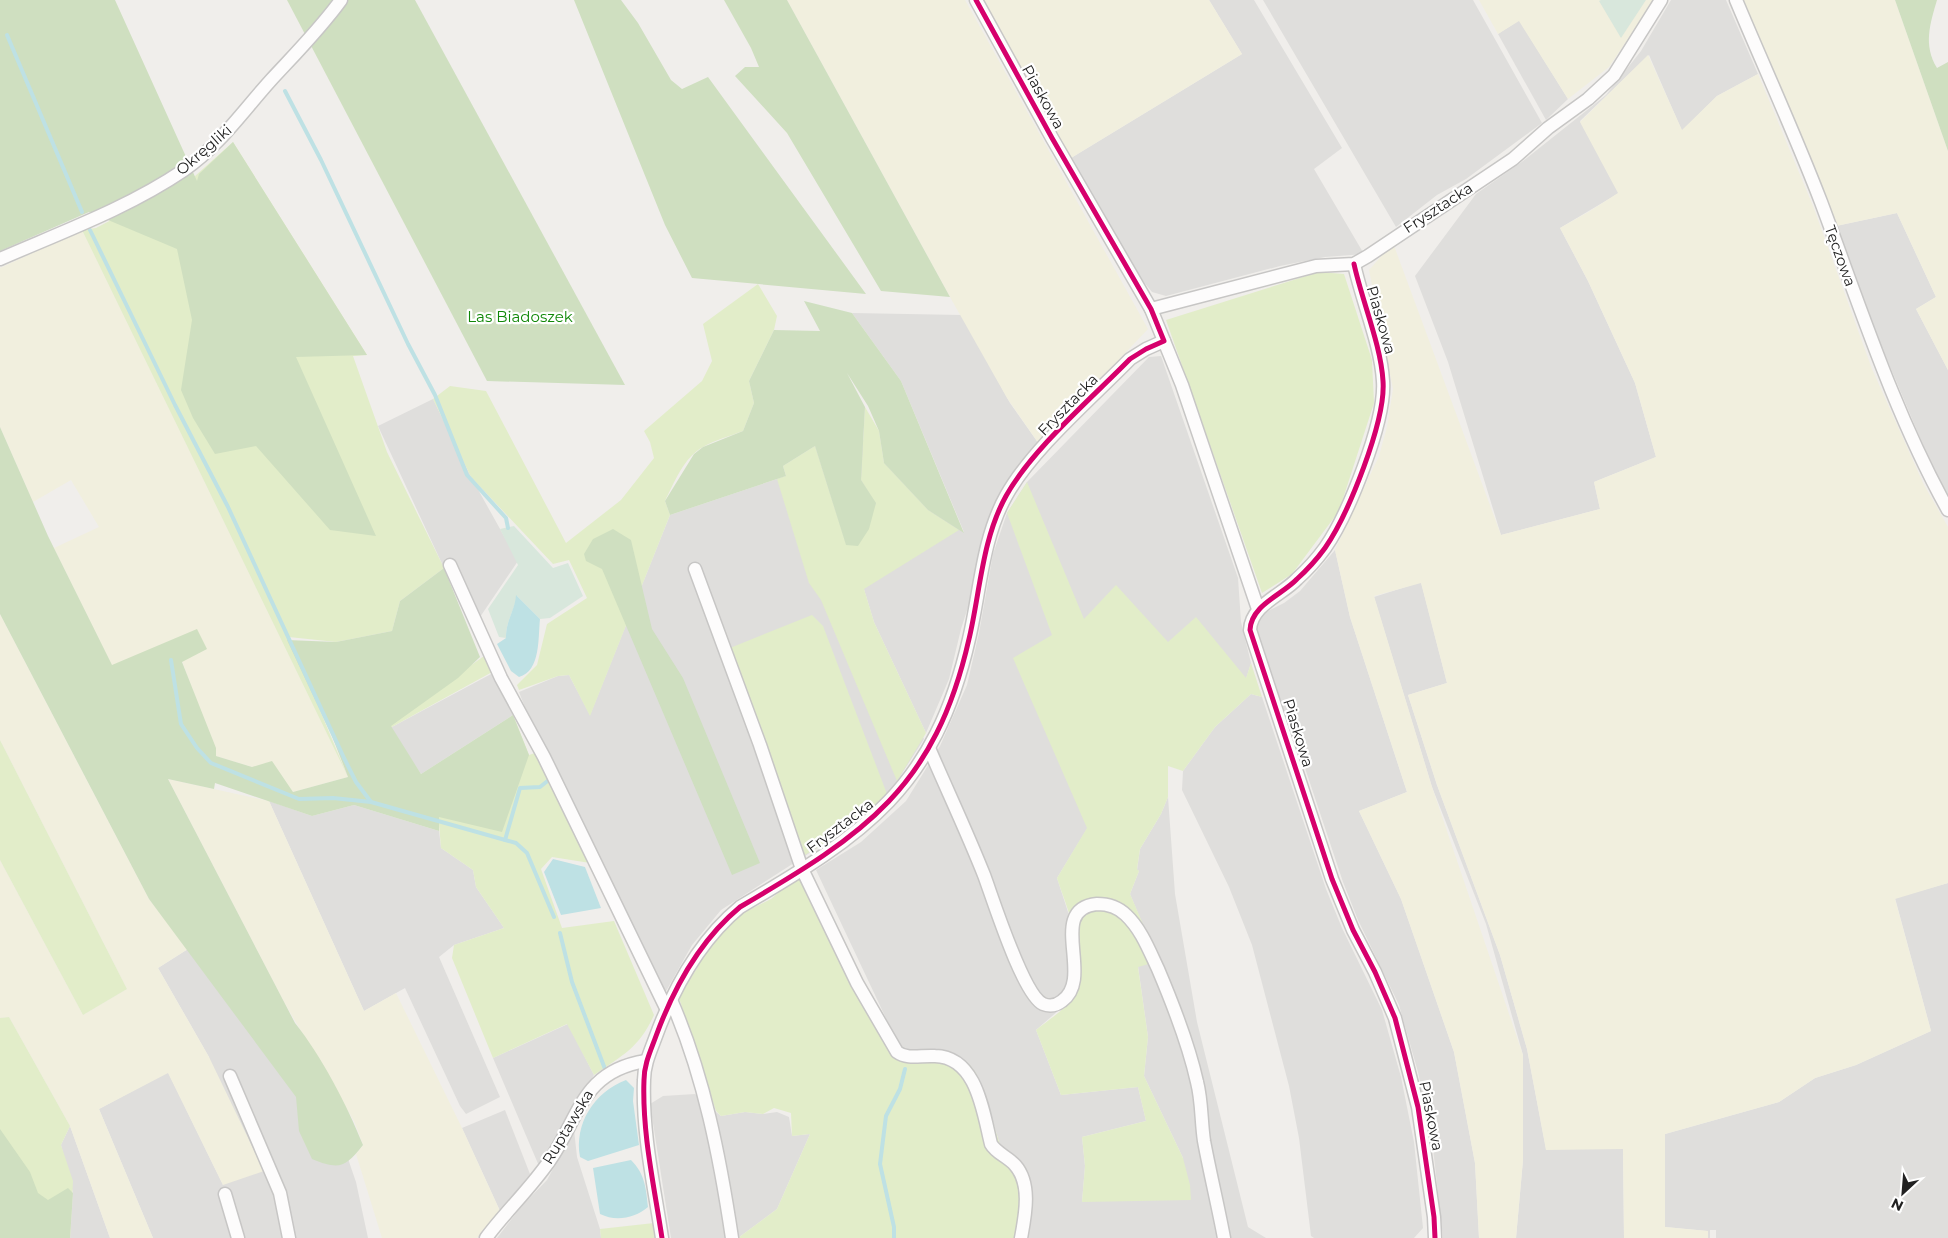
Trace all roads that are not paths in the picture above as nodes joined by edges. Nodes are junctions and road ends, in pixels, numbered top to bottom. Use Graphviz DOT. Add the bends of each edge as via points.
graph roads {
  1 [pos="341,0"];
  2 [pos="976,0"];
  3 [pos="1661,0"];
  4 [pos="1736,0"];
  5 [pos="0,259"];
  6 [pos="1354,264"];
  7 [pos="1151,309"];
  8 [pos="1164,341"];
  9 [pos="1948,510"];
  10 [pos="450,565"];
  11 [pos="695,569"];
  12 [pos="1258,609"];
  13 [pos="929,748"];
  14 [pos="802,869"];
  15 [pos="669,1004"];
  16 [pos="646,1061"];
  17 [pos="230,1076"];
  18 [pos="225,1194"];
  19 [pos="238,1238"];
  20 [pos="289,1238"];
  21 [pos="486,1238"];
  22 [pos="662,1238"];
  23 [pos="732,1238"];
  24 [pos="1021,1238"];
  25 [pos="1224,1238"];
  26 [pos="1435,1238"];
  1 -- 5 [label="street, Okręgliki" via="235,123 186,169 113,209"];
  2 -- 7 [label="street, Piaskowa"];
  3 -- 6 [label="street, Frysztacka" via="1620,68 1588,99 1498,169"];
  4 -- 9 [label="street, Tęczowa" via="1820,201 1870,338"];
  6 -- 7 [label="street" via="1316,266"];
  6 -- 12 [label="street, Piaskowa" via="1384,381 1374,434 1351,496 1326,548 1298,579"];
  7 -- 8 [label="street, Piaskowa"];
  8 -- 12 [label="street"];
  8 -- 13 [label="street, Frysztacka" via="1130,359 1036,455 1006,497 987,552 960,680"];
  10 -- 15 [label="street" via="501,678"];
  11 -- 14 [label="street"];
  12 -- 26 [label="street, Piaskowa" via="1250,630 1299,780 1332,879 1397,1027 1418,1107"];
  13 -- 14 [label="street, Frysztacka" via="915,773 891,802 850,837"];
  13 -- 25 [label="street" via="984,876 1004,933 1035,997 1049,1005 1060,1003 1072,989 1075,977 1071,930 1076,916 1085,908 1106,904 1126,914 1142,936 1162,979 1197,1083 1205,1144"];
  14 -- 15 [label="street, Frysztacka" via="740,907 716,929 688,967"];
  14 -- 24 [label="street" via="892,1047 906,1057 949,1058 968,1073 978,1094 991,1144 1014,1164 1022,1176 1026,1201"];
  15 -- 16 [label="street, Frysztacka"];
  15 -- 23 [label="street" via="682,1024 703,1095 722,1169"];
  16 -- 21 [label="street, Ruptawska" via="620,1068 594,1085 579,1104 549,1161"];
  16 -- 22 [label="street, Frysztacka" via="645,1135"];
  17 -- 20 [label="street" via="280,1192"];
  18 -- 19 [label="street"];
}
